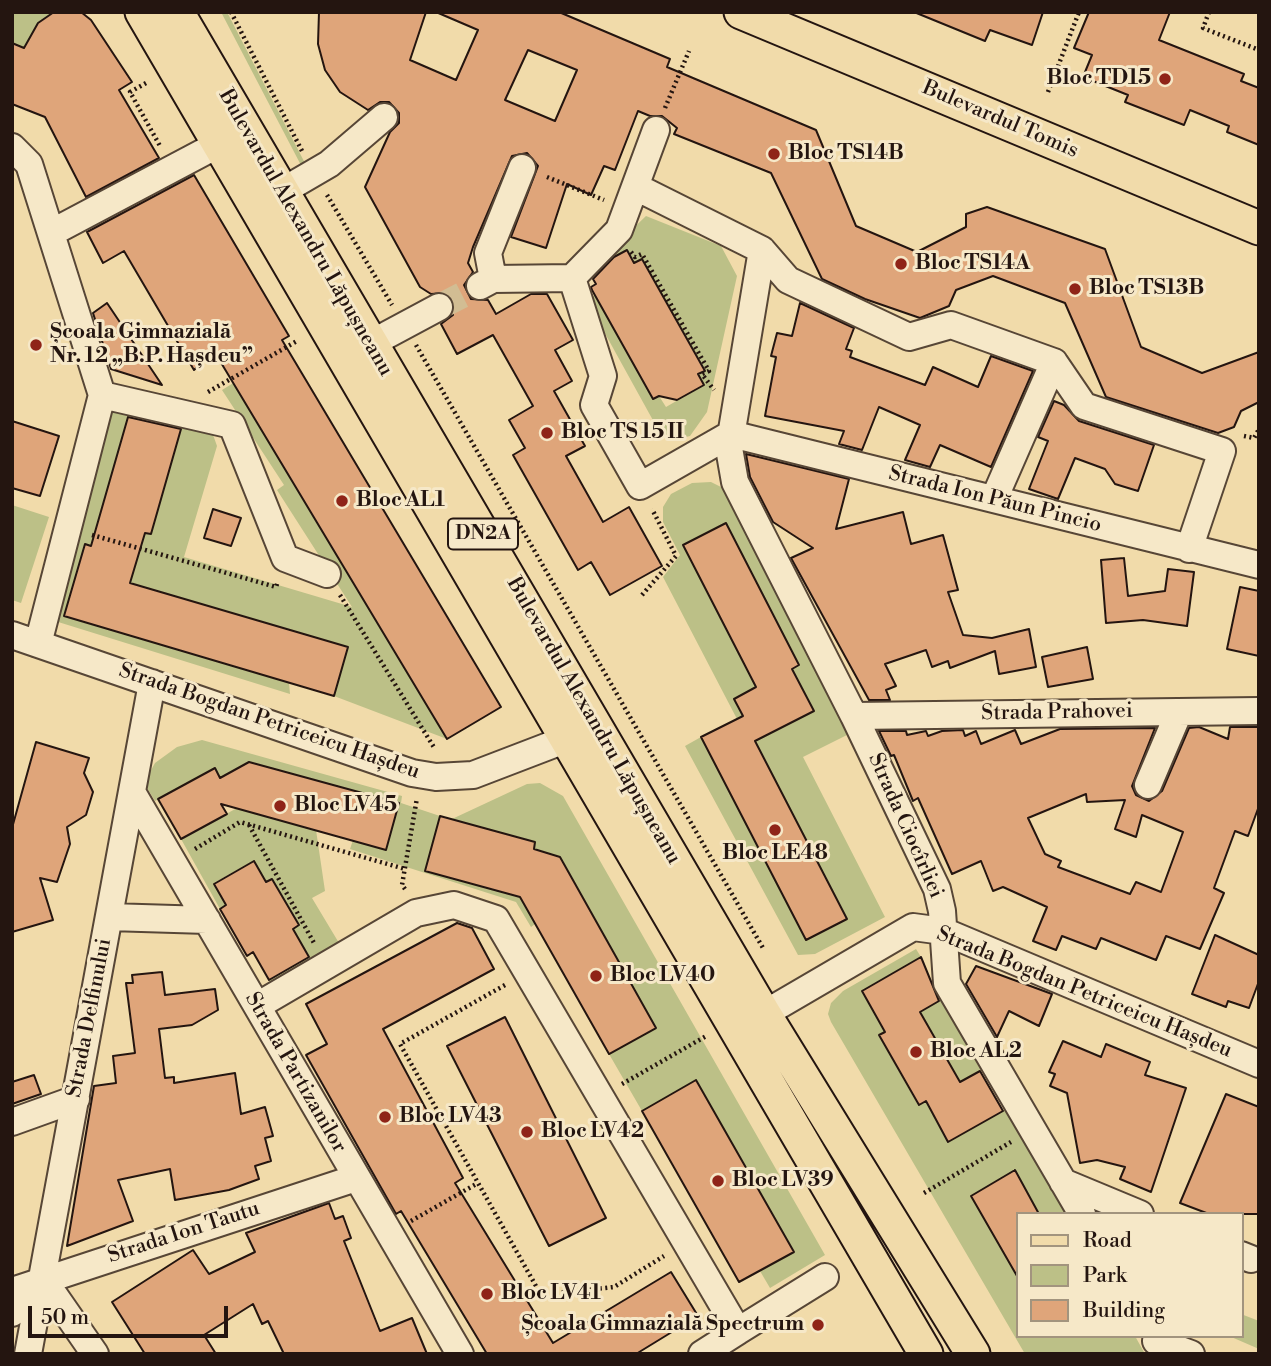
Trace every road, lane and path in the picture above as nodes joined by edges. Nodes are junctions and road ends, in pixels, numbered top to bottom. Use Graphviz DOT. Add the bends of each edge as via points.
graph roads {
  1 [pos="142,12"];
  2 [pos="177,12"];
  3 [pos="202,12"];
  4 [pos="230,12"];
  5 [pos="741,12"];
  6 [pos="1079,12"];
  7 [pos="1209,12"];
  8 [pos="1259,50"];
  9 [pos="689,51"];
  10 [pos="204,60"];
  11 [pos="146,83"];
  12 [pos="1048,92"];
  13 [pos="384,117"];
  14 [pos="656,130"];
  15 [pos="219,144"];
  16 [pos="12,146"];
  17 [pos="164,153"];
  18 [pos="305,158"];
  19 [pos="522,168"];
  20 [pos="322,186"];
  21 [pos="281,192"];
  22 [pos="627,209"];
  23 [pos="1259,228"];
  24 [pos="51,233"];
  25 [pos="762,250"];
  26 [pos="572,278"];
  27 [pos="439,307"];
  28 [pos="405,325"];
  29 [pos="297,341"];
  30 [pos="370,344"];
  31 [pos="1054,362"];
  32 [pos="102,395"];
  33 [pos="737,395"];
  34 [pos="174,412"];
  35 [pos="731,433"];
  36 [pos="640,486"];
  37 [pos="994,499"];
  38 [pos="68,527"];
  39 [pos="1189,549"];
  40 [pos="285,558"];
  41 [pos="1259,565"];
  42 [pos="327,574"];
  43 [pos="642,595"];
  44 [pos="12,635"];
  45 [pos="38,644"];
  46 [pos="152,683"];
  47 [pos="1259,711"];
  48 [pos="1179,712"];
  49 [pos="854,716"];
  50 [pos="566,739"];
  51 [pos="435,749"];
  52 [pos="1148,785"];
  53 [pos="132,792"];
  54 [pos="418,794"];
  55 [pos="249,825"];
  56 [pos="173,861"];
  57 [pos="405,869"];
  58 [pos="416,913"];
  59 [pos="109,917"];
  60 [pos="207,920"];
  61 [pos="943,932"];
  62 [pos="767,955"];
  63 [pos="327,965"];
  64 [pos="527,973"];
  65 [pos="257,1006"];
  66 [pos="764,1014"];
  67 [pos="708,1035"];
  68 [pos="1259,1064"];
  69 [pos="600,1097"];
  70 [pos="76,1099"];
  71 [pos="12,1122"];
  72 [pos="1032,1130"];
  73 [pos="356,1178"];
  74 [pos="1063,1182"];
  75 [pos="478,1183"];
  76 [pos="924,1193"];
  77 [pos="1081,1212"];
  78 [pos="1135,1212"];
  79 [pos="389,1234"];
  80 [pos="686,1242"];
  81 [pos="825,1277"];
  82 [pos="43,1279"];
  83 [pos="12,1291"];
  84 [pos="12,1313"];
  85 [pos="738,1331"];
  86 [pos="1157,1344"];
  87 [pos="28,1354"];
  88 [pos="95,1354"];
  89 [pos="460,1354"];
  90 [pos="702,1354"];
  91 [pos="926,1354"];
  92 [pos="973,1354"];
  93 [pos="1191,1354"];
  1 -- 15 [label="main road, Bulevardul Alexandru Lăpușneanu"];
  2 -- 10 [label="main road, Bulevardul Alexandru Lăpușneanu / DN2A"];
  3 -- 10 [label="main road"];
  4 -- 18 [label="path"];
  5 -- 23 [label="main road, Bulevardul Tomis"];
  6 -- 12 [label="path"];
  7 -- 8 [label="path" via="1203,28"];
  9 -- 14 [label="path"];
  10 -- 21 [label="main road, Bulevardul Alexandru Lăpușneanu / DN2A"];
  11 -- 17 [label="path" via="130,92"];
  13 -- 21 [label="street" via="329,164"];
  14 -- 22 [label="street"];
  15 -- 24 [label="street"];
  15 -- 50 [label="main road, Bulevardul Alexandru Lăpușneanu"];
  16 -- 24 [label="street" via="29,164"];
  19 -- 22 [label="path"];
  19 -- 26 [label="street" via="488,253 486,283"];
  20 -- 28 [label="path"];
  21 -- 30 [label="main road, Bulevardul Alexandru Lăpușneanu / DN2A"];
  22 -- 25 [label="street"];
  22 -- 26 [label="street"];
  22 -- 33 [label="path" via="635,257 642,254 709,371 702,374 711,389"];
  24 -- 32 [label="street"];
  25 -- 31 [label="street" via="788,280 909,337 951,324"];
  25 -- 33 [label="street, Strada Ciocîrliei"];
  26 -- 36 [label="street" via="603,376 594,405"];
  27 -- 28 [label="street"];
  28 -- 30 [label="street"];
  28 -- 62 [label="path"];
  29 -- 34 [label="path"];
  30 -- 66 [label="main road, Bulevardul Alexandru Lăpușneanu / DN2A"];
  31 -- 37 [label="street"];
  31 -- 39 [label="street" via="1084,406 1222,451"];
  32 -- 34 [label="street"];
  32 -- 38 [label="street"];
  33 -- 35 [label="street, Strada Ciocîrliei"];
  34 -- 40 [label="street" via="232,425"];
  35 -- 36 [label="street"];
  35 -- 37 [label="street, Strada Ion Păun Pincio"];
  35 -- 49 [label="street, Strada Ciocîrliei" via="735,482"];
  36 -- 43 [label="path" via="676,556"];
  37 -- 39 [label="street, Strada Ion Păun Pincio"];
  38 -- 40 [label="path" via="276,587"];
  38 -- 45 [label="street"];
  39 -- 41 [label="street, Strada Ion Păun Pincio"];
  40 -- 42 [label="street"];
  42 -- 51 [label="path"];
  44 -- 45 [label="street, Strada Bogdan Petriceicu Hașdeu"];
  45 -- 46 [label="street, Strada Bogdan Petriceicu Hașdeu"];
  46 -- 50 [label="street, Strada Bogdan Petriceicu Hașdeu" via="436,777 473,775"];
  46 -- 53 [label="street, Strada Delfinului"];
  47 -- 48 [label="street, Strada Prahovei"];
  48 -- 49 [label="street, Strada Prahovei"];
  48 -- 52 [label="street"];
  49 -- 61 [label="street, Strada Ciocîrliei" via="937,889"];
  50 -- 91 [label="main road, Bulevardul Alexandru Lăpușneanu"];
  53 -- 56 [label="street, Strada Partizanilor"];
  53 -- 59 [label="street, Strada Delfinului"];
  54 -- 57 [label="path"];
  55 -- 56 [label="path" via="240,822"];
  55 -- 57 [label="path"];
  55 -- 63 [label="path"];
  56 -- 60 [label="street, Strada Partizanilor"];
  57 -- 58 [label="path" via="402,885"];
  58 -- 63 [label="street"];
  58 -- 64 [label="street" via="454,905 496,919"];
  59 -- 60 [label="street"];
  59 -- 70 [label="street, Strada Delfinului"];
  60 -- 65 [label="street, Strada Partizanilor"];
  61 -- 66 [label="street, Strada Bogdan Petriceicu Hașdeu" via="913,927"];
  61 -- 68 [label="street, Strada Bogdan Petriceicu Hașdeu"];
  61 -- 72 [label="street, Strada Ciocîrliei" via="947,983"];
  63 -- 65 [label="street"];
  64 -- 69 [label="street"];
  64 -- 75 [label="path" via="400,1044"];
  65 -- 73 [label="street, Strada Partizanilor"];
  66 -- 92 [label="main road, Bulevardul Alexandru Lăpușneanu"];
  67 -- 69 [label="path"];
  69 -- 80 [label="street"];
  70 -- 71 [label="street"];
  70 -- 82 [label="street, Strada Delfinului"];
  72 -- 74 [label="street, Strada Ciocîrliei"];
  72 -- 76 [label="path"];
  73 -- 79 [label="street, Strada Partizanilor"];
  73 -- 82 [label="street, Strada Ion Tautu"];
  74 -- 77 [label="street, Strada Ciocîrliei"];
  74 -- 78 [label="street"];
  75 -- 79 [label="path"];
  75 -- 80 [label="path" via="541,1295 614,1287"];
  79 -- 89 [label="street, Strada Partizanilor"];
  80 -- 85 [label="street"];
  81 -- 85 [label="street"];
  82 -- 83 [label="street, Strada Ion Tautu"];
  82 -- 84 [label="street"];
  82 -- 87 [label="street, Strada Delfinului"];
  82 -- 88 [label="street"];
  85 -- 90 [label="street"];
  86 -- 93 [label="street"];
}
